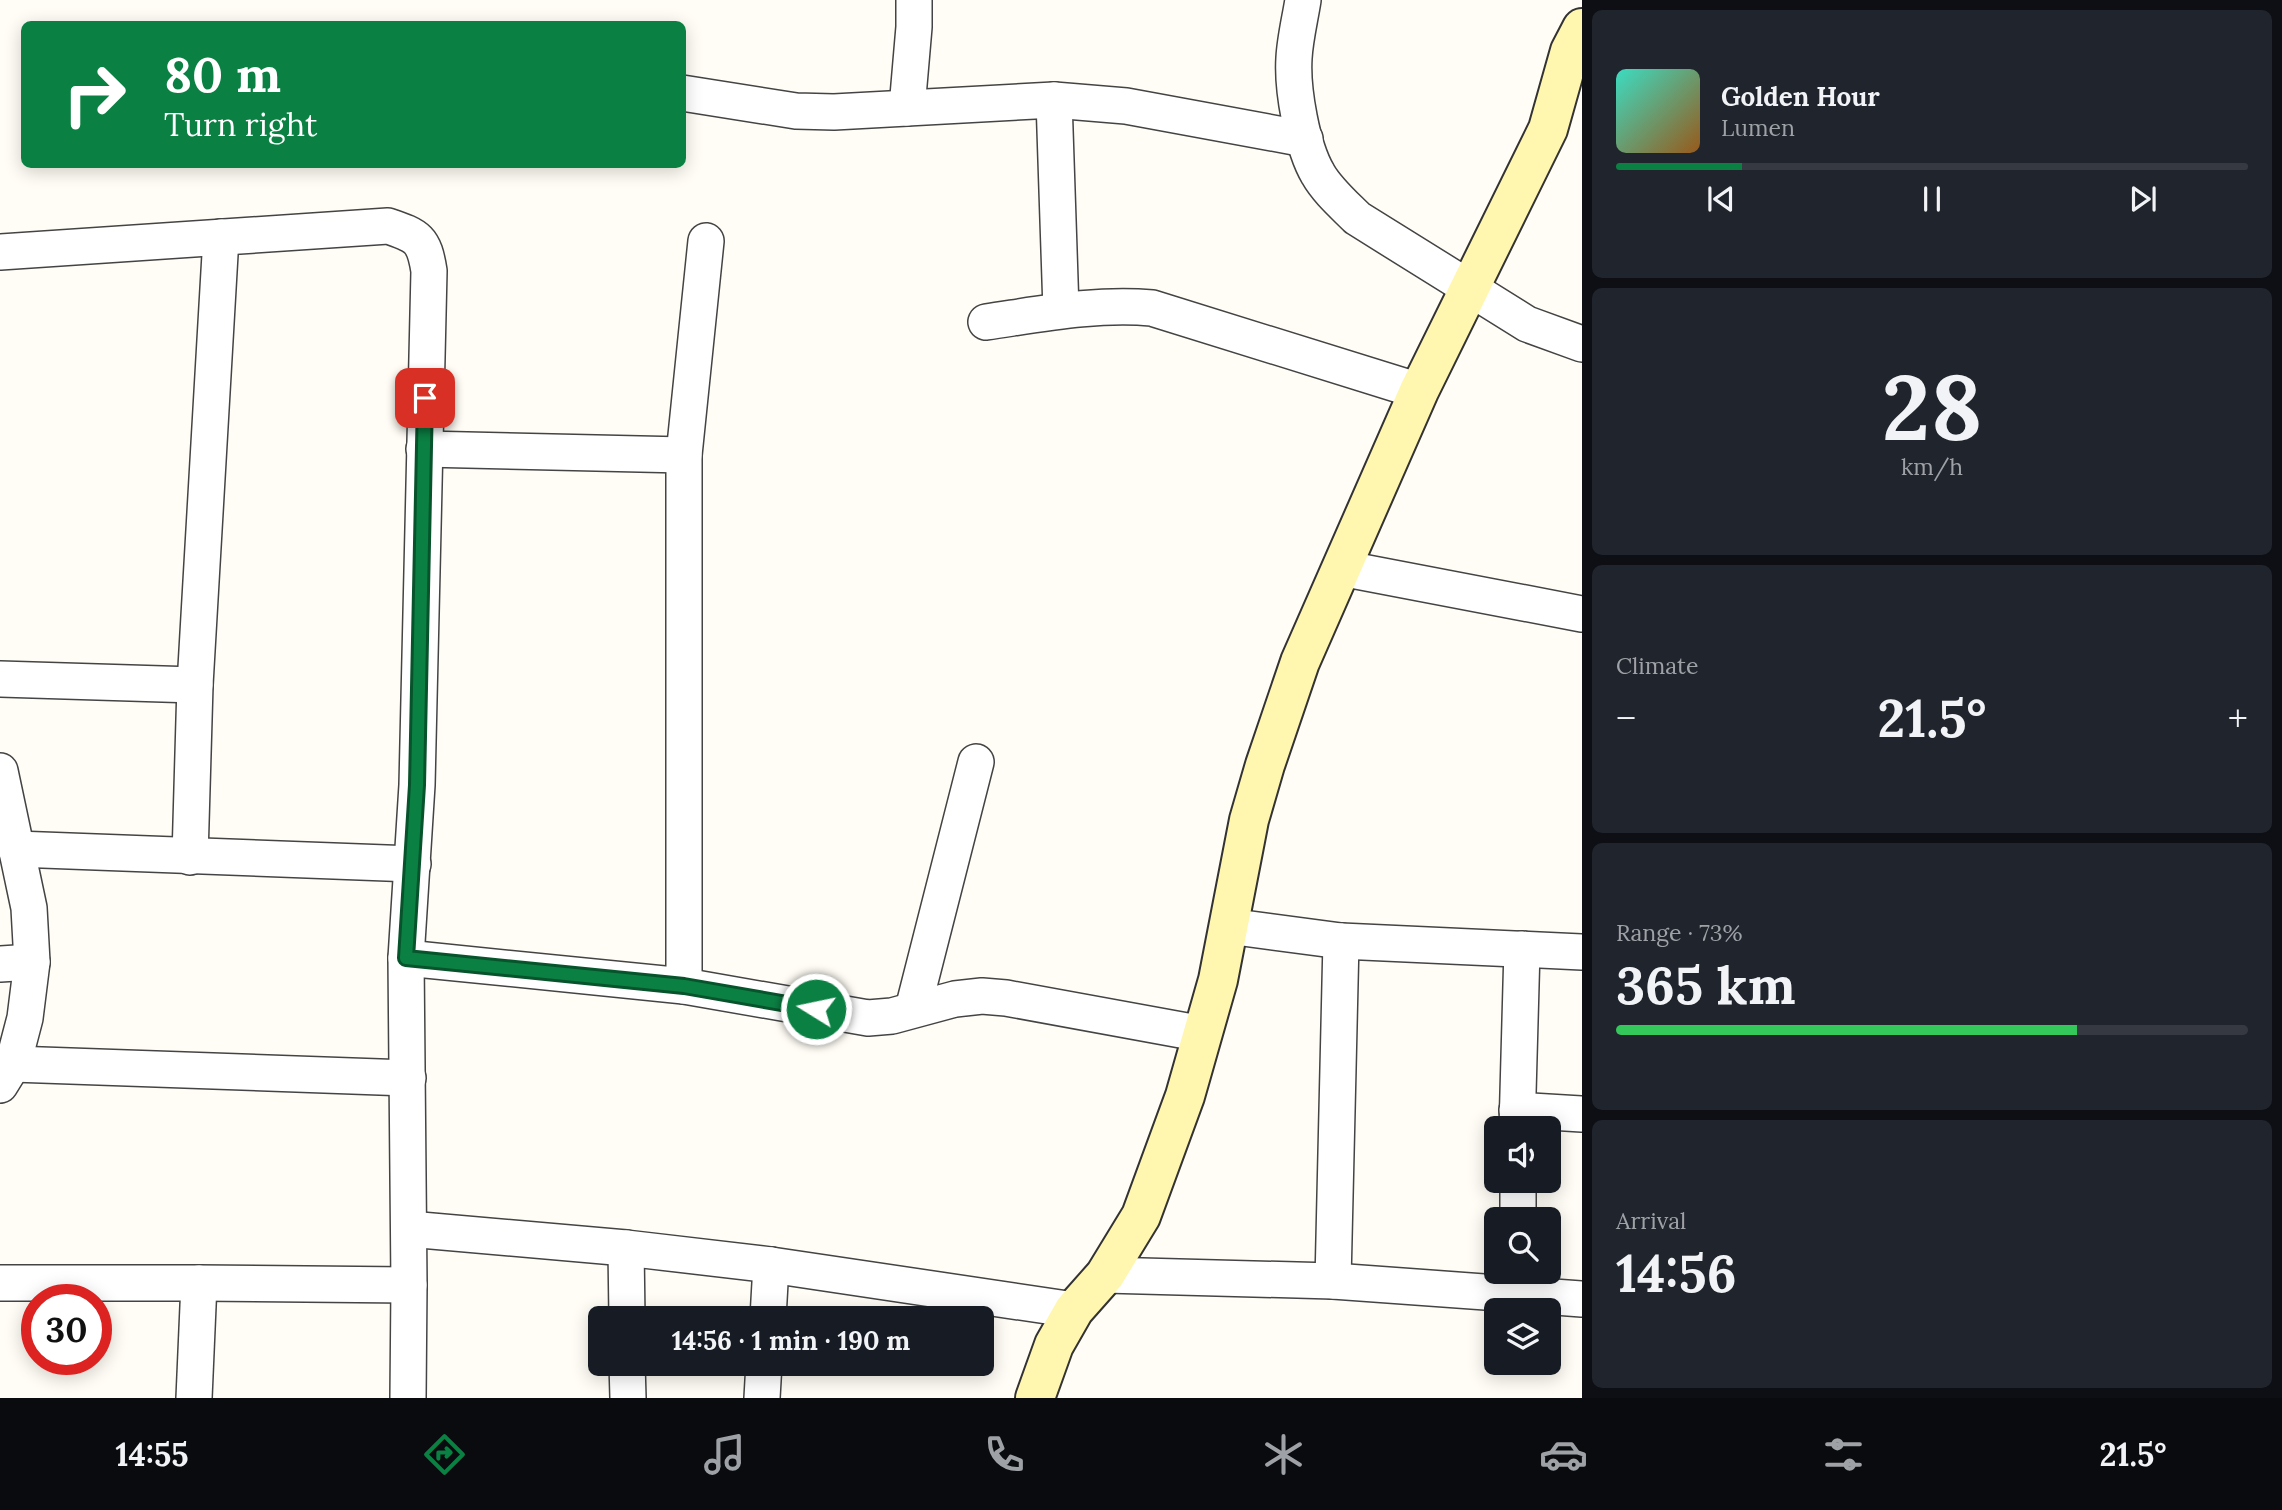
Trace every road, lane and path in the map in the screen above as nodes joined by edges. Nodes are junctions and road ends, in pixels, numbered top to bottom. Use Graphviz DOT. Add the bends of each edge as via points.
graph roads {
  1 [pos="914,0"];
  2 [pos="1303,0"];
  3 [pos="1582,28"];
  4 [pos="686,94"];
  5 [pos="1054,100"];
  6 [pos="907,108"];
  7 [pos="1305,139"];
  8 [pos="221,237"];
  9 [pos="706,241"];
  10 [pos="0,252"];
  11 [pos="1469,289"];
  12 [pos="1061,310"];
  13 [pos="986,322"];
  14 [pos="1582,344"];
  15 [pos="1419,391"];
  16 [pos="424,449"];
  17 [pos="684,455"];
  18 [pos="1341,568"];
  19 [pos="1582,614"];
  20 [pos="0,679"];
  21 [pos="195,685"];
  22 [pos="976,762"];
  23 [pos="0,771"];
  24 [pos="16,849"];
  25 [pos="190,856"];
  26 [pos="412,864"];
  27 [pos="1228,926"];
  28 [pos="1341,941"];
  29 [pos="1522,948"];
  30 [pos="1582,952"];
  31 [pos="406,958"];
  32 [pos="16,963"];
  33 [pos="684,986"];
  34 [pos="913,1009"];
  35 [pos="1203,1034"];
  36 [pos="6,1074"];
  37 [pos="408,1078"];
  38 [pos="1582,1114"];
  39 [pos="1517,1116"];
  40 [pos="1556,1116"];
  41 [pos="409,1229"];
  42 [pos="626,1248"];
  43 [pos="771,1265"];
  44 [pos="1105,1275"];
  45 [pos="1333,1282"];
  46 [pos="0,1283"];
  47 [pos="199,1283"];
  48 [pos="1484,1284"];
  49 [pos="1519,1284"];
  50 [pos="409,1285"];
  51 [pos="1582,1299"];
  52 [pos="627,1306"];
  53 [pos="769,1306"];
  54 [pos="1074,1310"];
  55 [pos="627,1376"];
  56 [pos="763,1376"];
  57 [pos="194,1398"];
  58 [pos="408,1398"];
  59 [pos="628,1398"];
  60 [pos="762,1398"];
  61 [pos="1035,1398"];
  1 -- 6 [label="street"];
  2 -- 7 [label="street" via="1293,60"];
  3 -- 11 [label="street" via="1570,51 1548,129"];
  4 -- 6 [label="street" via="796,111"];
  5 -- 6 [label="street"];
  5 -- 7 [label="street" via="1126,106"];
  5 -- 12 [label="street"];
  7 -- 11 [label="street" via="1318,173 1357,218"];
  8 -- 10 [label="street"];
  8 -- 16 [label="street" via="388,226 412,234 426,250 429,271"];
  8 -- 21 [label="street"];
  9 -- 17 [label="street"];
  11 -- 14 [label="street" via="1527,324"];
  11 -- 15 [label="street"];
  12 -- 13 [label="street"];
  12 -- 15 [label="street" via="1152,308"];
  15 -- 18 [label="street"];
  16 -- 17 [label="street"];
  16 -- 26 [label="street"];
  17 -- 33 [label="street"];
  18 -- 19 [label="street"];
  18 -- 27 [label="street" via="1300,662 1265,765"];
  20 -- 21 [label="street"];
  21 -- 25 [label="street"];
  22 -- 34 [label="street"];
  23 -- 24 [label="street"];
  24 -- 25 [label="street"];
  24 -- 32 [label="street" via="29,908"];
  25 -- 26 [label="street"];
  26 -- 31 [label="street"];
  27 -- 28 [label="street"];
  27 -- 35 [label="street" via="1219,981"];
  28 -- 29 [label="street"];
  28 -- 45 [label="street"];
  29 -- 30 [label="street"];
  29 -- 39 [label="street"];
  31 -- 33 [label="street"];
  31 -- 37 [label="street"];
  32 -- 36 [label="street" via="26,1018"];
  33 -- 34 [label="street" via="868,1018"];
  34 -- 35 [label="street" via="955,999 1006,998"];
  35 -- 44 [label="street" via="1140,1216"];
  36 -- 37 [label="street"];
  37 -- 41 [label="street"];
  38 -- 40 [label="street"];
  41 -- 42 [label="street"];
  41 -- 50 [label="street"];
  42 -- 43 [label="street"];
  42 -- 52 [label="street"];
  43 -- 53 [label="street"];
  43 -- 54 [label="street"];
  44 -- 45 [label="street"];
  44 -- 54 [label="street"];
  45 -- 48 [label="street"];
  46 -- 47 [label="street"];
  47 -- 50 [label="street"];
  47 -- 57 [label="street"];
  49 -- 51 [label="street"];
  50 -- 58 [label="street"];
  54 -- 61 [label="street" via="1054,1345"];
  55 -- 59 [label="street"];
  56 -- 60 [label="street"];
}
